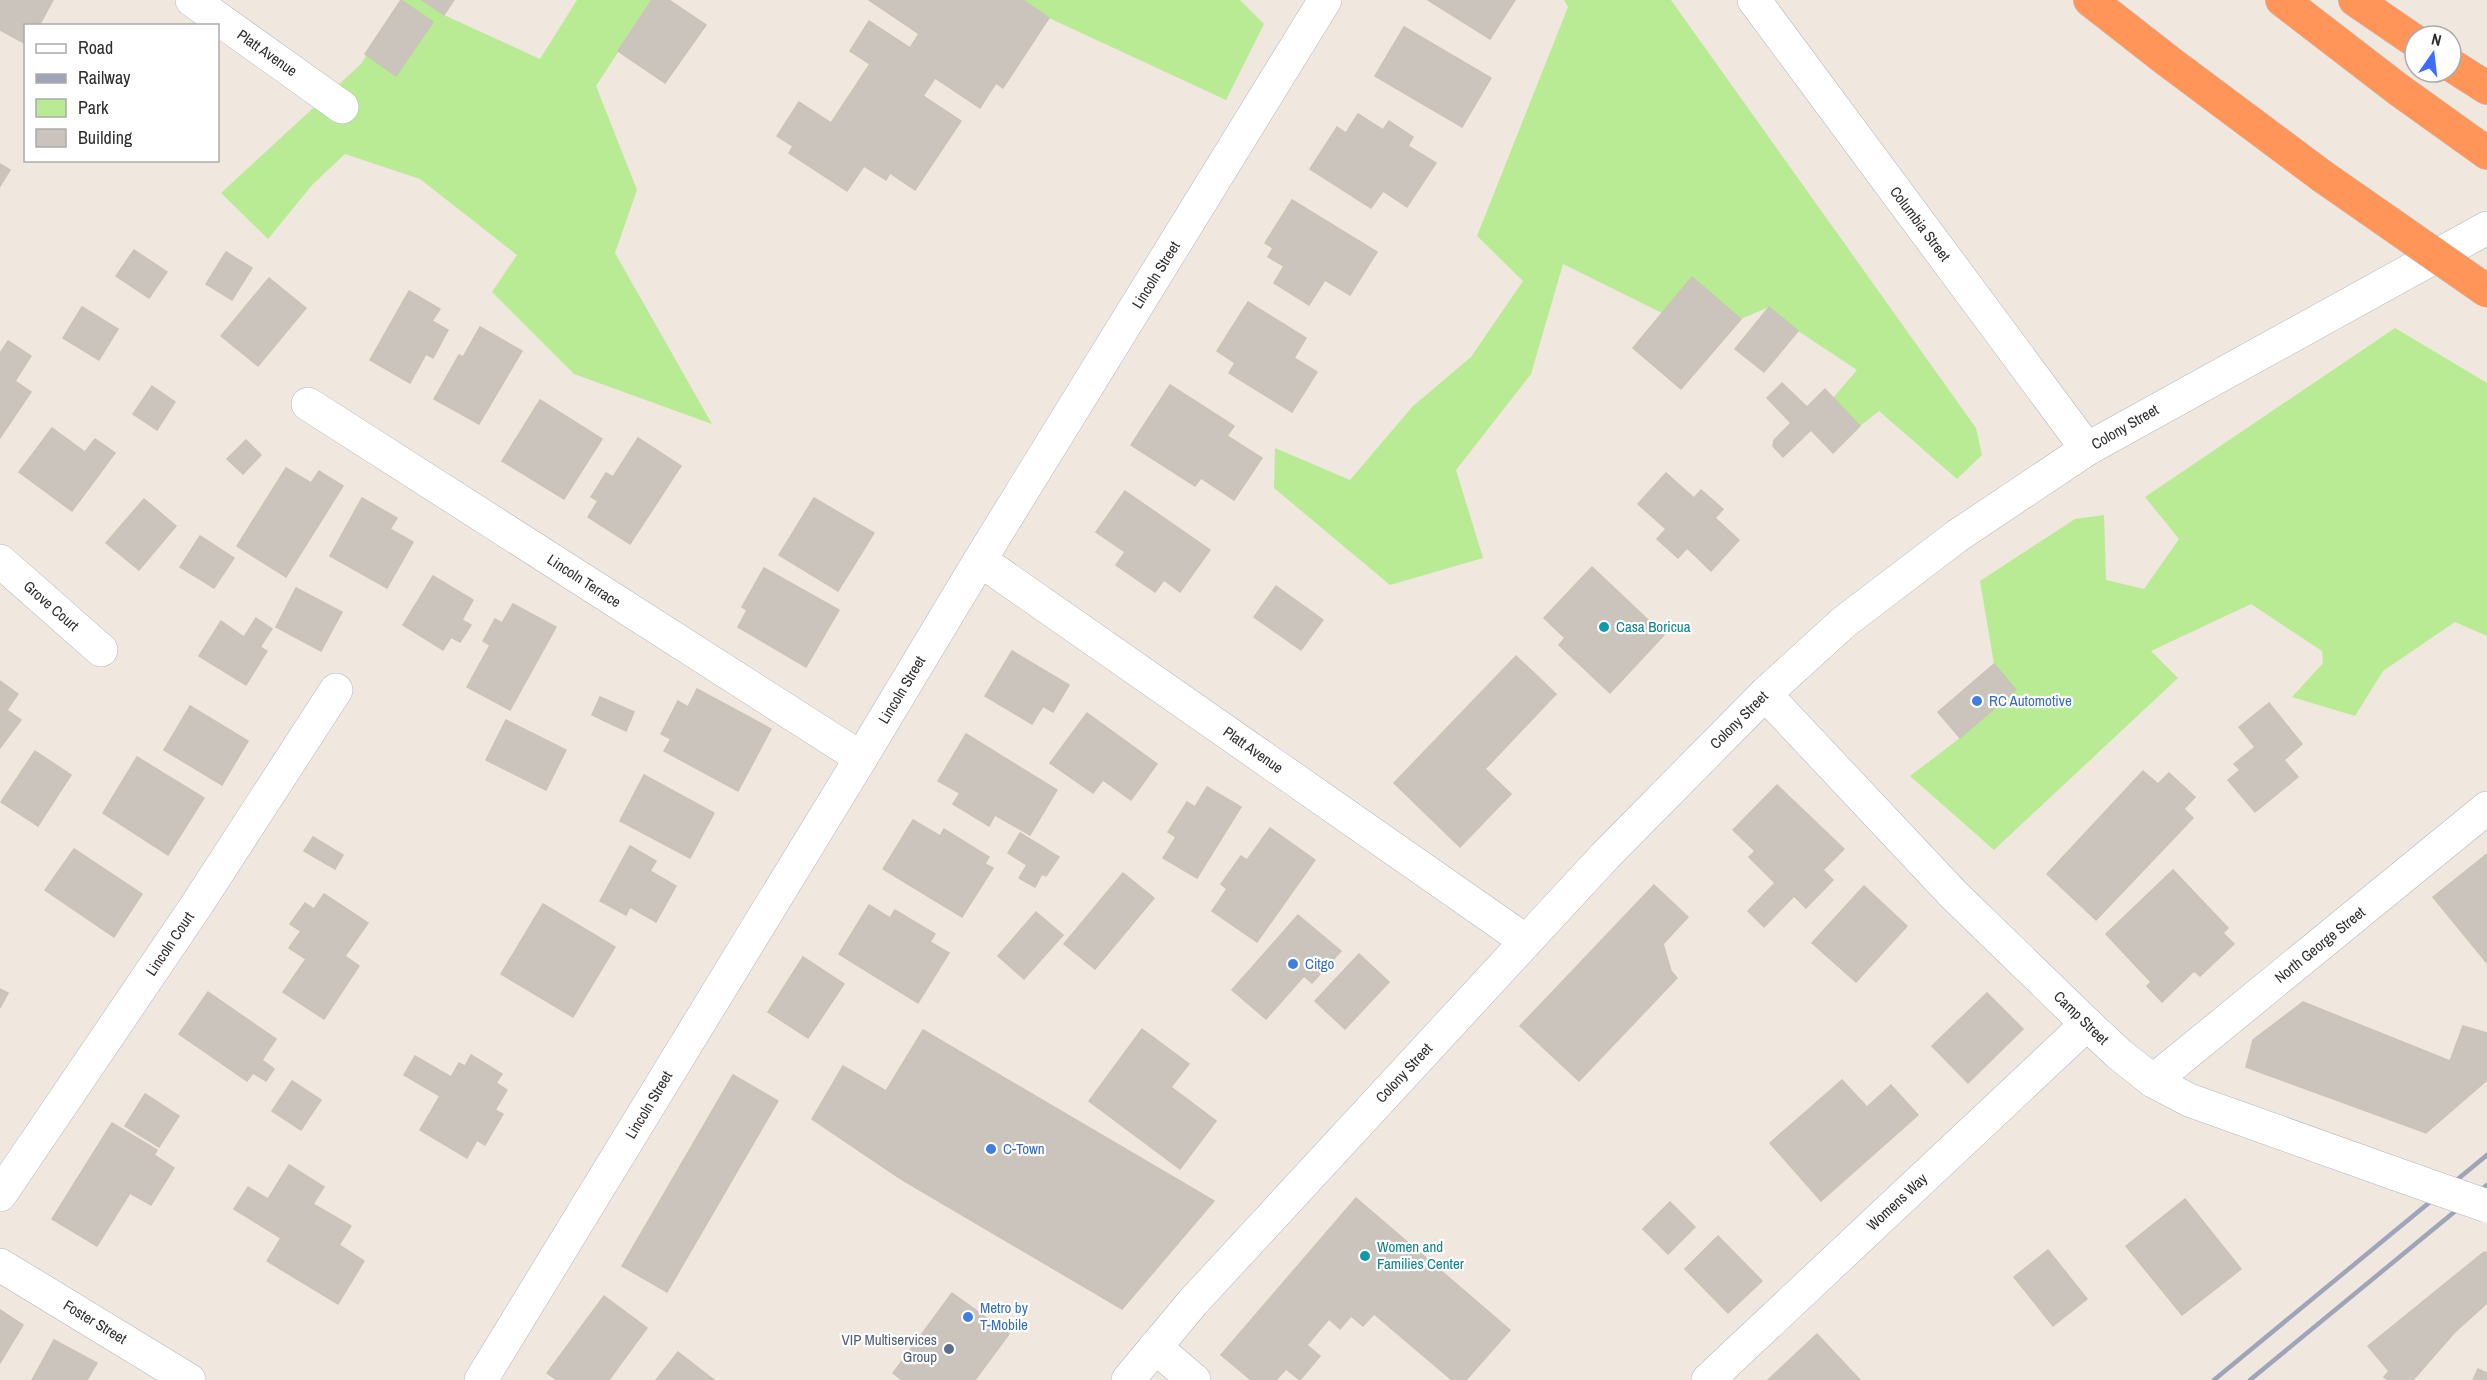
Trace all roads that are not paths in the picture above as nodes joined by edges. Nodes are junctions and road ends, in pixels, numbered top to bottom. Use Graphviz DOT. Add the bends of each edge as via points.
graph roads {
  1 [pos="192,0"];
  2 [pos="1325,0"];
  3 [pos="1754,0"];
  4 [pos="2090,0"];
  5 [pos="2283,0"];
  6 [pos="2355,0"];
  7 [pos="2403,33"];
  8 [pos="2463,72"];
  9 [pos="2485,86"];
  10 [pos="342,107"];
  11 [pos="2487,153"];
  12 [pos="2487,228"];
  13 [pos="2487,291"];
  14 [pos="308,404"];
  15 [pos="2087,449"];
  16 [pos="980,560"];
  17 [pos="0,561"];
  18 [pos="101,650"];
  19 [pos="336,690"];
  20 [pos="1765,694"];
  21 [pos="861,758"];
  22 [pos="2487,808"];
  23 [pos="1526,941"];
  24 [pos="2087,1024"];
  25 [pos="2154,1081"];
  26 [pos="0,1195"];
  27 [pos="2487,1206"];
  28 [pos="0,1265"];
  29 [pos="1155,1347"];
  30 [pos="483,1379"];
  31 [pos="189,1380"];
  32 [pos="1128,1380"];
  33 [pos="1194,1380"];
  34 [pos="1708,1380"];
  1 -- 10 [label="street, Platt Avenue"];
  2 -- 16 [label="street, Lincoln Street"];
  3 -- 15 [label="street, Columbia Street"];
  4 -- 13 [label="highway, bridge" via="2322,176"];
  5 -- 11 [label="highway"];
  6 -- 7 [label="highway"];
  8 -- 9 [label="highway"];
  12 -- 15 [label="street, Colony Street"];
  14 -- 21 [label="street, Lincoln Terrace"];
  15 -- 20 [label="street, Colony Street" via="1874,598"];
  16 -- 21 [label="street, Lincoln Street"];
  16 -- 23 [label="street, Platt Avenue"];
  17 -- 18 [label="street, Grove Court"];
  19 -- 26 [label="street, Lincoln Court" via="196,906"];
  20 -- 23 [label="street, Colony Street"];
  20 -- 24 [label="street, Camp Street" via="1954,895"];
  21 -- 30 [label="street, Lincoln Street"];
  22 -- 25 [label="street, North George Street"];
  23 -- 29 [label="street, Colony Street"];
  24 -- 25 [label="street, Camp Street"];
  24 -- 34 [label="street, Womens Way"];
  25 -- 27 [label="street, Camp Street, bridge" via="2189,1100"];
  28 -- 31 [label="street, Foster Street"];
  29 -- 32 [label="street, Colony Street"];
  29 -- 33 [label="street"];
}
